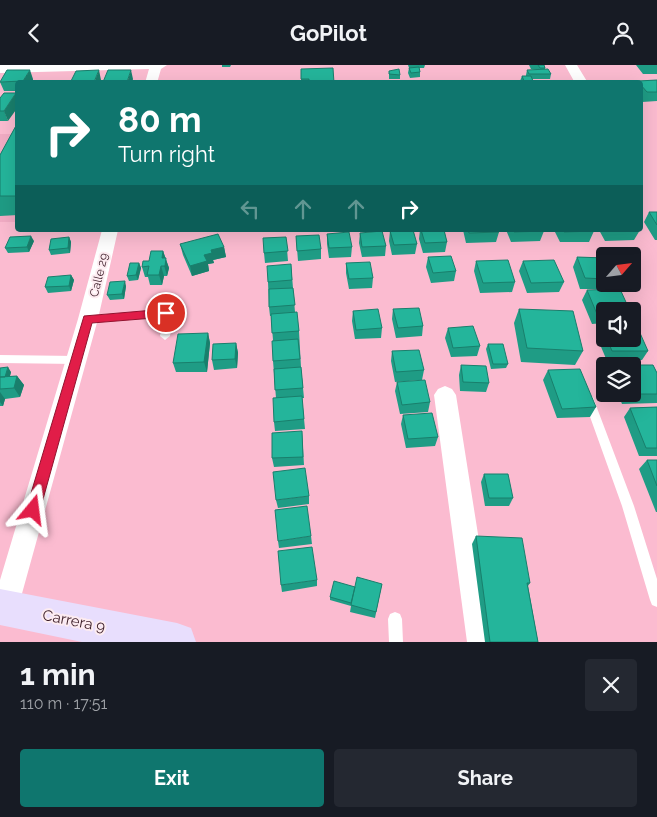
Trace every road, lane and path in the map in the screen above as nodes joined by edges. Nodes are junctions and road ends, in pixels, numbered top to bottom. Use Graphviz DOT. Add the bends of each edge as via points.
graph roads {
  1 [pos="156,65"];
  2 [pos="161,65"];
  3 [pos="571,65"];
  4 [pos="0,69"];
  5 [pos="152,80"];
  6 [pos="580,80"];
  7 [pos="110,232"];
  8 [pos="88,319"];
  9 [pos="165,336"];
  10 [pos="0,359"];
  11 [pos="76,360"];
  12 [pos="585,388"];
  13 [pos="445,395"];
  14 [pos="657,600"];
  15 [pos="2,608"];
  16 [pos="395,619"];
  17 [pos="111,635"];
  18 [pos="177,642"];
  19 [pos="396,642"];
  20 [pos="481,642"];
  1 -- 2 [label="street"];
  1 -- 4 [label="street"];
  1 -- 5 [label="street"];
  3 -- 6 [label="street"];
  7 -- 8 [label="street, Calle 29"];
  8 -- 9 [label="lane" via="168,313"];
  8 -- 11 [label="street, Calle 29"];
  10 -- 11 [label="lane"];
  11 -- 15 [label="street, Calle 29"];
  12 -- 14 [label="lane" via="628,506"];
  13 -- 20 [label="street"];
  15 -- 17 [label="main road, Carrera 9"];
  16 -- 19 [label="lane"];
  17 -- 18 [label="main road, Carrera 9"];
}
